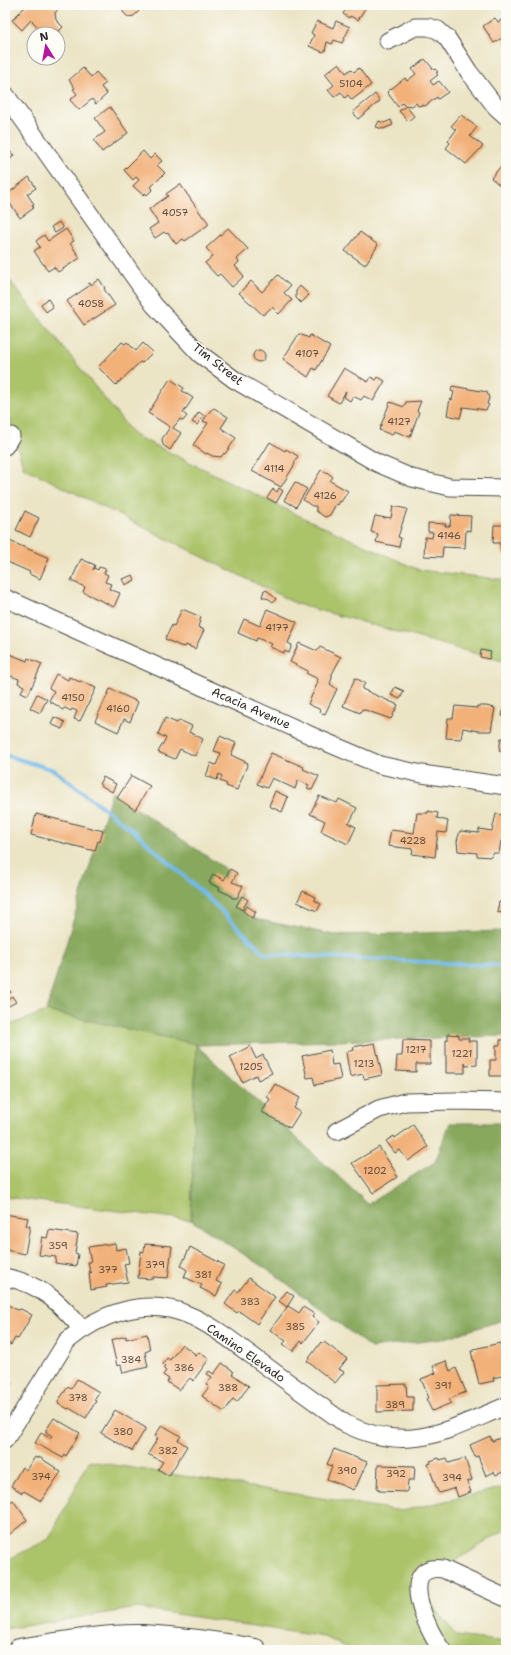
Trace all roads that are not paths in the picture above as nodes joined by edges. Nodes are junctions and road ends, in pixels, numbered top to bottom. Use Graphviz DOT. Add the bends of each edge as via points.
graph roads {
  1 [pos="388,41"];
  2 [pos="5,94"];
  3 [pos="506,116"];
  4 [pos="506,488"];
  5 [pos="5,598"];
  6 [pos="506,786"];
  7 [pos="506,1102"];
  8 [pos="337,1131"];
  9 [pos="5,1277"];
  10 [pos="82,1329"];
  11 [pos="506,1406"];
  12 [pos="5,1440"];
  13 [pos="506,1598"];
  14 [pos="18,1650"];
  15 [pos="255,1650"];
  16 [pos="442,1650"];
  1 -- 3 [label="street" via="415,27 438,30 447,38 496,107"];
  2 -- 4 [label="street, Tim Street" via="154,305 200,354 235,380 377,463 412,478 450,487"];
  5 -- 6 [label="street, Acacia Avenue" via="380,765"];
  7 -- 8 [label="street" via="405,1102 380,1109"];
  9 -- 10 [label="street" via="21,1280 39,1289 62,1306"];
  10 -- 11 [label="street, Camino Elevado" via="106,1316 134,1309 160,1309 185,1314 218,1331 346,1424 380,1437 408,1440 435,1435"];
  10 -- 12 [label="street, Camino Elevado" via="67,1341 59,1352"];
  13 -- 16 [label="street" via="443,1568 432,1569 422,1575 418,1585 418,1601"];
  14 -- 15 [label="main road" via="78,1640 142,1636 216,1643"];
}
